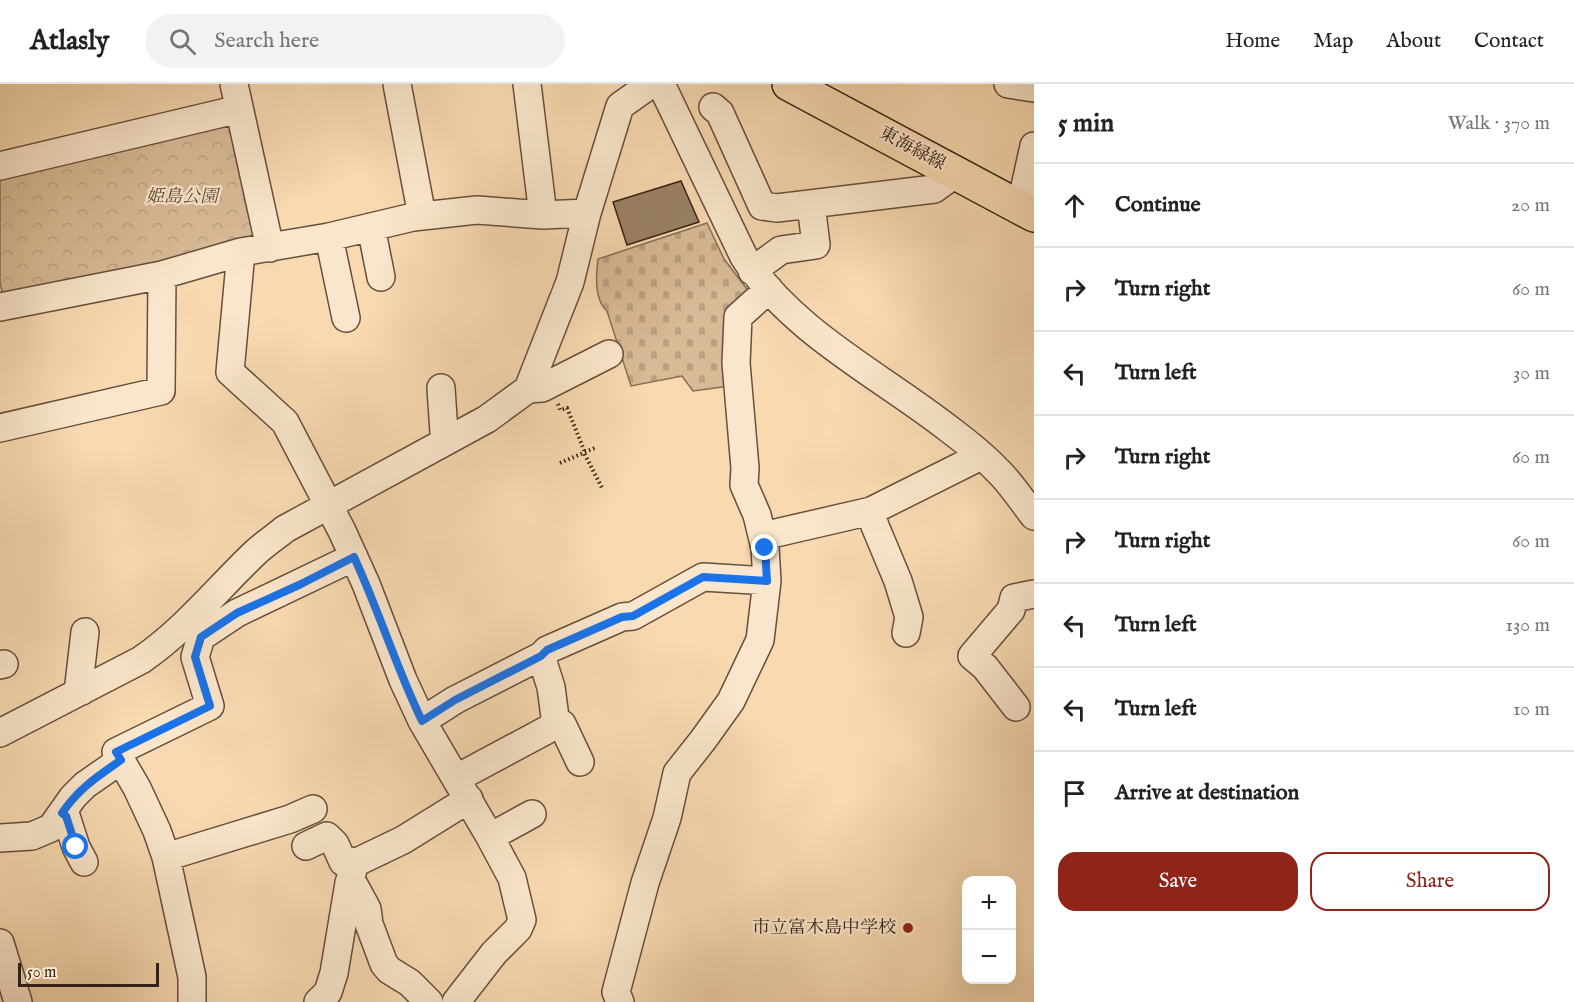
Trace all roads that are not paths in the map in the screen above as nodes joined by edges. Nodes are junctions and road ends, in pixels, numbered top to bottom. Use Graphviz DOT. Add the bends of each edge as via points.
graph roads {
  1 [pos="234,84"];
  2 [pos="397,84"];
  3 [pos="527,84"];
  4 [pos="651,84"];
  5 [pos="661,84"];
  6 [pos="789,84"];
  7 [pos="1008,84"];
  8 [pos="1034,88"];
  9 [pos="713,107"];
  10 [pos="231,111"];
  11 [pos="1034,146"];
  12 [pos="0,166"];
  13 [pos="956,173"];
  14 [pos="1026,200"];
  15 [pos="811,204"];
  16 [pos="587,213"];
  17 [pos="543,215"];
  18 [pos="422,216"];
  19 [pos="371,227"];
  20 [pos="330,237"];
  21 [pos="270,248"];
  22 [pos="240,252"];
  23 [pos="162,275"];
  24 [pos="381,277"];
  25 [pos="761,280"];
  26 [pos="0,307"];
  27 [pos="346,318"];
  28 [pos="609,354"];
  29 [pos="538,387"];
  30 [pos="441,388"];
  31 [pos="0,428"];
  32 [pos="447,440"];
  33 [pos="981,456"];
  34 [pos="327,504"];
  35 [pos="871,511"];
  36 [pos="1034,516"];
  37 [pos="763,536"];
  38 [pos="354,557"];
  39 [pos="767,581"];
  40 [pos="1034,594"];
  41 [pos="196,628"];
  42 [pos="85,632"];
  43 [pos="906,633"];
  44 [pos="541,656"];
  45 [pos="82,691"];
  46 [pos="1016,707"];
  47 [pos="422,721"];
  48 [pos="556,725"];
  49 [pos="0,733"];
  50 [pos="119,756"];
  51 [pos="580,762"];
  52 [pos="463,789"];
  53 [pos="313,809"];
  54 [pos="62,813"];
  55 [pos="532,814"];
  56 [pos="490,837"];
  57 [pos="0,838"];
  58 [pos="306,846"];
  59 [pos="166,857"];
  60 [pos="84,862"];
  61 [pos="352,873"];
  62 [pos="0,943"];
  63 [pos="18,1002"];
  64 [pos="192,1002"];
  65 [pos="318,1002"];
  66 [pos="429,1002"];
  67 [pos="456,1002"];
  68 [pos="620,1002"];
  1 -- 21 [label="street"];
  2 -- 18 [label="street"];
  3 -- 17 [label="street"];
  4 -- 16 [label="street" via="620,106"];
  5 -- 25 [label="street" via="744,257"];
  6 -- 13 [label="main road, 東海緑線"];
  7 -- 8 [label="street"];
  9 -- 15 [label="street" via="720,113 762,206"];
  10 -- 12 [label="street"];
  11 -- 14 [label="street"];
  13 -- 14 [label="main road, 東海緑線"];
  13 -- 15 [label="street" via="934,189"];
  15 -- 25 [label="street" via="816,245 781,250"];
  16 -- 17 [label="street"];
  16 -- 29 [label="street"];
  17 -- 18 [label="street" via="477,210"];
  18 -- 19 [label="street"];
  19 -- 20 [label="street"];
  19 -- 24 [label="street"];
  20 -- 21 [label="street"];
  20 -- 27 [label="street"];
  21 -- 22 [label="street"];
  22 -- 23 [label="street"];
  22 -- 34 [label="street" via="230,372 285,422"];
  23 -- 26 [label="street"];
  23 -- 31 [label="street" via="161,391"];
  25 -- 33 [label="street" via="781,303 833,346 949,428"];
  25 -- 37 [label="street" via="738,317 736,363 744,485"];
  28 -- 29 [label="street"];
  29 -- 32 [label="street"];
  30 -- 32 [label="street"];
  32 -- 34 [label="street"];
  33 -- 35 [label="street"];
  33 -- 36 [label="street"];
  34 -- 38 [label="street"];
  34 -- 41 [label="street" via="257,551"];
  35 -- 37 [label="street"];
  35 -- 43 [label="street" via="909,617"];
  37 -- 39 [label="street"];
  38 -- 41 [label="street" via="237,613"];
  38 -- 47 [label="street"];
  39 -- 44 [label="street" via="703,577 633,616 581,633"];
  39 -- 68 [label="street" via="760,640 731,701 677,773 616,992"];
  40 -- 46 [label="street" via="1014,598 1011,610 972,656"];
  41 -- 45 [label="street"];
  41 -- 50 [label="street" via="195,657 210,706"];
  42 -- 45 [label="street" via="79,684"];
  44 -- 47 [label="street"];
  44 -- 48 [label="street" via="551,687"];
  45 -- 49 [label="street"];
  47 -- 52 [label="street"];
  48 -- 51 [label="street" via="562,724"];
  48 -- 52 [label="street"];
  50 -- 54 [label="street" via="85,784"];
  50 -- 59 [label="street"];
  52 -- 56 [label="street"];
  52 -- 61 [label="street" via="403,840"];
  53 -- 59 [label="street"];
  54 -- 57 [label="street" via="51,828 32,836"];
  54 -- 60 [label="street"];
  55 -- 56 [label="street"];
  56 -- 67 [label="street" via="512,878 522,920"];
  58 -- 61 [label="street" via="327,836 344,862 350,861"];
  59 -- 64 [label="street" via="192,977"];
  61 -- 65 [label="street" via="334,973 328,992"];
  61 -- 66 [label="street" via="384,964"];
  62 -- 63 [label="street"];
}
